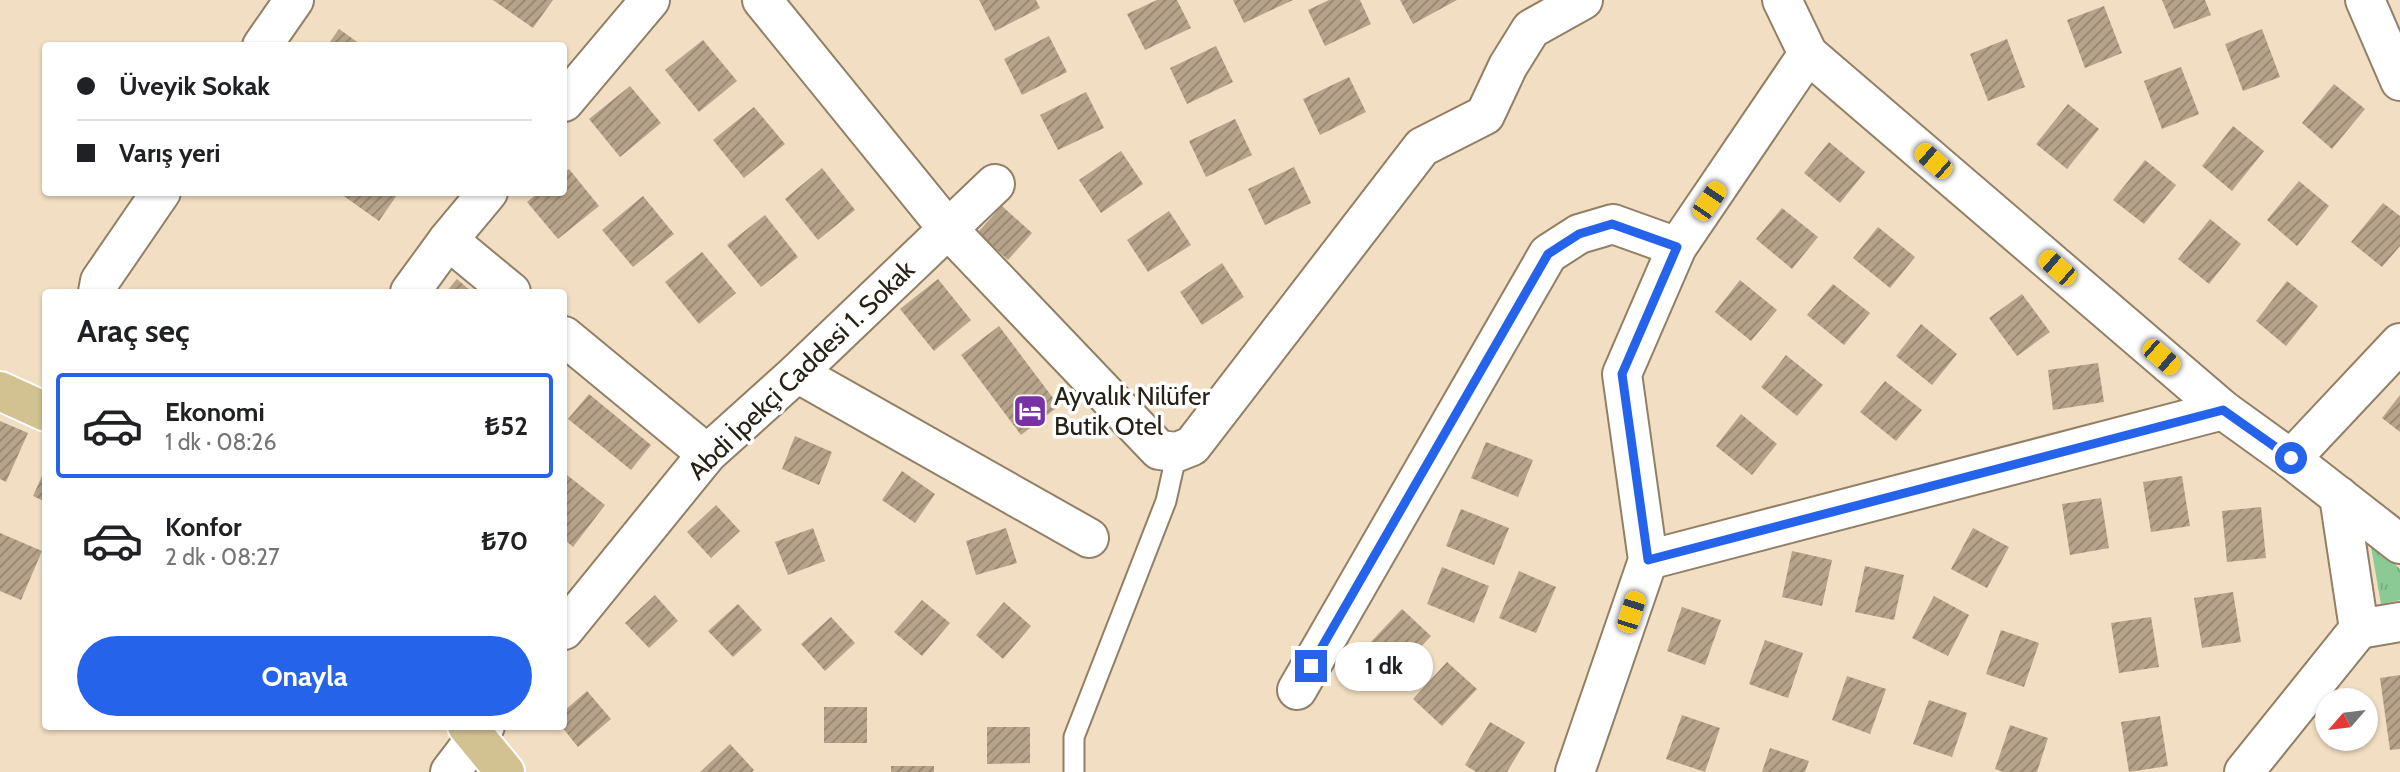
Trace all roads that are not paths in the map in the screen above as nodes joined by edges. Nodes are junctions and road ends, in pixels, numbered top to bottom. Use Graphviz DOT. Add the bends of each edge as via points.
graph roads {
  1 [pos="294,0"];
  2 [pos="650,0"];
  3 [pos="762,0"];
  4 [pos="1583,0"];
  5 [pos="1782,0"];
  6 [pos="2365,0"];
  7 [pos="265,42"];
  8 [pos="1808,54"];
  9 [pos="2400,81"];
  10 [pos="567,98"];
  11 [pos="995,184"];
  12 [pos="158,196"];
  13 [pos="485,196"];
  14 [pos="948,229"];
  15 [pos="448,240"];
  16 [pos="1677,247"];
  17 [pos="99,289"];
  18 [pos="412,289"];
  19 [pos="507,289"];
  20 [pos="567,338"];
  21 [pos="2400,343"];
  22 [pos="797,373"];
  23 [pos="0,391"];
  24 [pos="42,410"];
  25 [pos="2223,410"];
  26 [pos="1177,452"];
  27 [pos="707,454"];
  28 [pos="2291,458"];
  29 [pos="2339,496"];
  30 [pos="1089,538"];
  31 [pos="2400,544"];
  32 [pos="1648,560"];
  33 [pos="2400,622"];
  34 [pos="567,626"];
  35 [pos="2358,629"];
  36 [pos="1297,690"];
  37 [pos="476,730"];
  38 [pos="478,730"];
  39 [pos="450,772"];
  40 [pos="505,772"];
  41 [pos="1074,772"];
  42 [pos="1576,772"];
  43 [pos="2244,772"];
  1 -- 7 [label="street"];
  2 -- 10 [label="street"];
  3 -- 14 [label="street"];
  4 -- 26 [label="street" via="1531,29 1485,115 1422,147 1192,446"];
  5 -- 8 [label="street"];
  6 -- 9 [label="street"];
  8 -- 16 [label="street"];
  8 -- 25 [label="street"];
  11 -- 14 [label="street, Abdi İpekçi Caddesi 1. Sokak"];
  12 -- 17 [label="street"];
  13 -- 15 [label="street"];
  14 -- 22 [label="street, Abdi İpekçi Caddesi 1. Sokak"];
  14 -- 26 [label="street" via="1159,450"];
  15 -- 18 [label="street"];
  15 -- 19 [label="street"];
  16 -- 32 [label="street" via="1622,374"];
  16 -- 36 [label="street" via="1612,224 1579,234 1548,254"];
  20 -- 27 [label="street"];
  21 -- 28 [label="street"];
  22 -- 27 [label="street, Abdi İpekçi Caddesi 1. Sokak"];
  22 -- 30 [label="street"];
  23 -- 24 [label="main road"];
  25 -- 28 [label="street"];
  25 -- 32 [label="street"];
  26 -- 41 [label="lane" via="1166,501 1074,737"];
  27 -- 34 [label="street, Abdi İpekçi Caddesi 1. Sokak"];
  28 -- 29 [label="street"];
  29 -- 31 [label="street"];
  29 -- 35 [label="street"];
  32 -- 42 [label="street"];
  33 -- 35 [label="street"];
  35 -- 43 [label="street"];
  37 -- 39 [label="street"];
  38 -- 40 [label="main road"];
}
